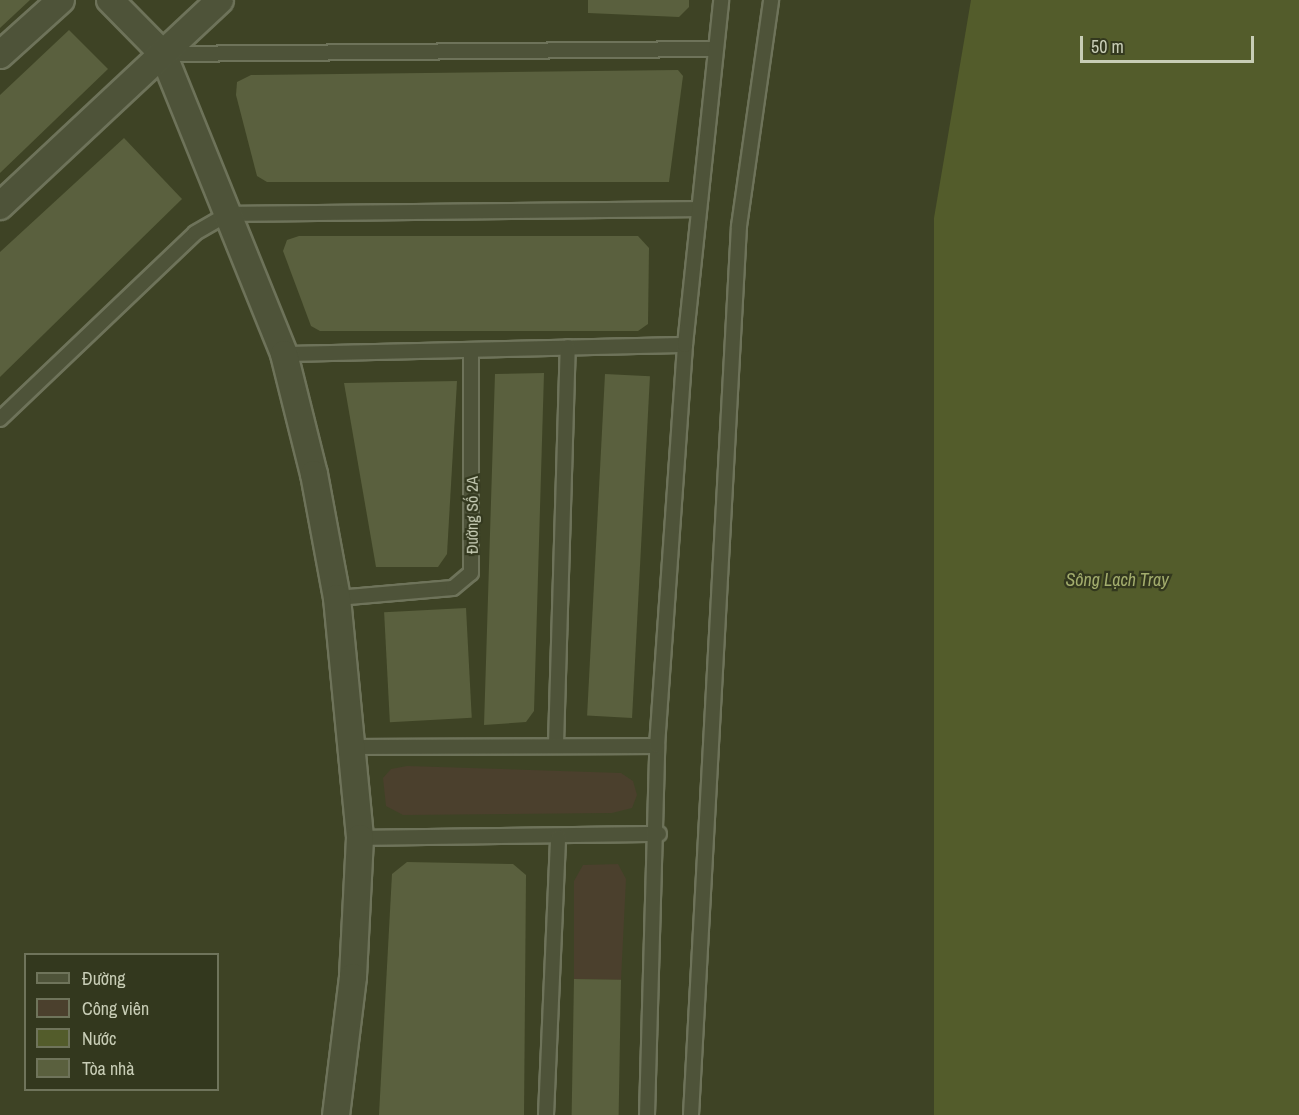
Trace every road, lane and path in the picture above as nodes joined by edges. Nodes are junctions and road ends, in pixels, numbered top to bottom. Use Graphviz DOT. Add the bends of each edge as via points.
graph roads {
  1 [pos="61,0"];
  2 [pos="110,0"];
  3 [pos="220,0"];
  4 [pos="721,0"];
  5 [pos="771,0"];
  6 [pos="713,49"];
  7 [pos="163,54"];
  8 [pos="0,55"];
  9 [pos="0,206"];
  10 [pos="697,209"];
  11 [pos="228,214"];
  12 [pos="685,345"];
  13 [pos="568,348"];
  14 [pos="471,351"];
  15 [pos="284,354"];
  16 [pos="0,419"];
  17 [pos="337,598"];
  18 [pos="556,744"];
  19 [pos="657,746"];
  20 [pos="354,747"];
  21 [pos="659,834"];
  22 [pos="558,837"];
  23 [pos="360,838"];
  24 [pos="336,1115"];
  25 [pos="546,1115"];
  26 [pos="647,1115"];
  27 [pos="691,1115"];
  1 -- 8 [label="street"];
  2 -- 7 [label="street"];
  3 -- 7 [label="street"];
  4 -- 6 [label="lane"];
  5 -- 27 [label="lane" via="739,226"];
  6 -- 7 [label="lane"];
  6 -- 10 [label="lane"];
  7 -- 9 [label="street"];
  7 -- 11 [label="street"];
  10 -- 11 [label="lane"];
  10 -- 12 [label="lane"];
  11 -- 15 [label="street"];
  11 -- 16 [label="lane" via="195,233"];
  12 -- 13 [label="lane"];
  12 -- 19 [label="lane"];
  13 -- 14 [label="lane"];
  13 -- 18 [label="lane"];
  14 -- 15 [label="lane"];
  14 -- 17 [label="lane, Đường Số 2A" via="471,573 453,588"];
  15 -- 17 [label="street"];
  17 -- 20 [label="street"];
  18 -- 19 [label="lane"];
  18 -- 20 [label="lane"];
  19 -- 21 [label="lane"];
  20 -- 23 [label="street"];
  21 -- 22 [label="lane"];
  21 -- 26 [label="lane"];
  22 -- 23 [label="lane"];
  22 -- 25 [label="lane"];
  23 -- 24 [label="street" via="353,977"];
}
